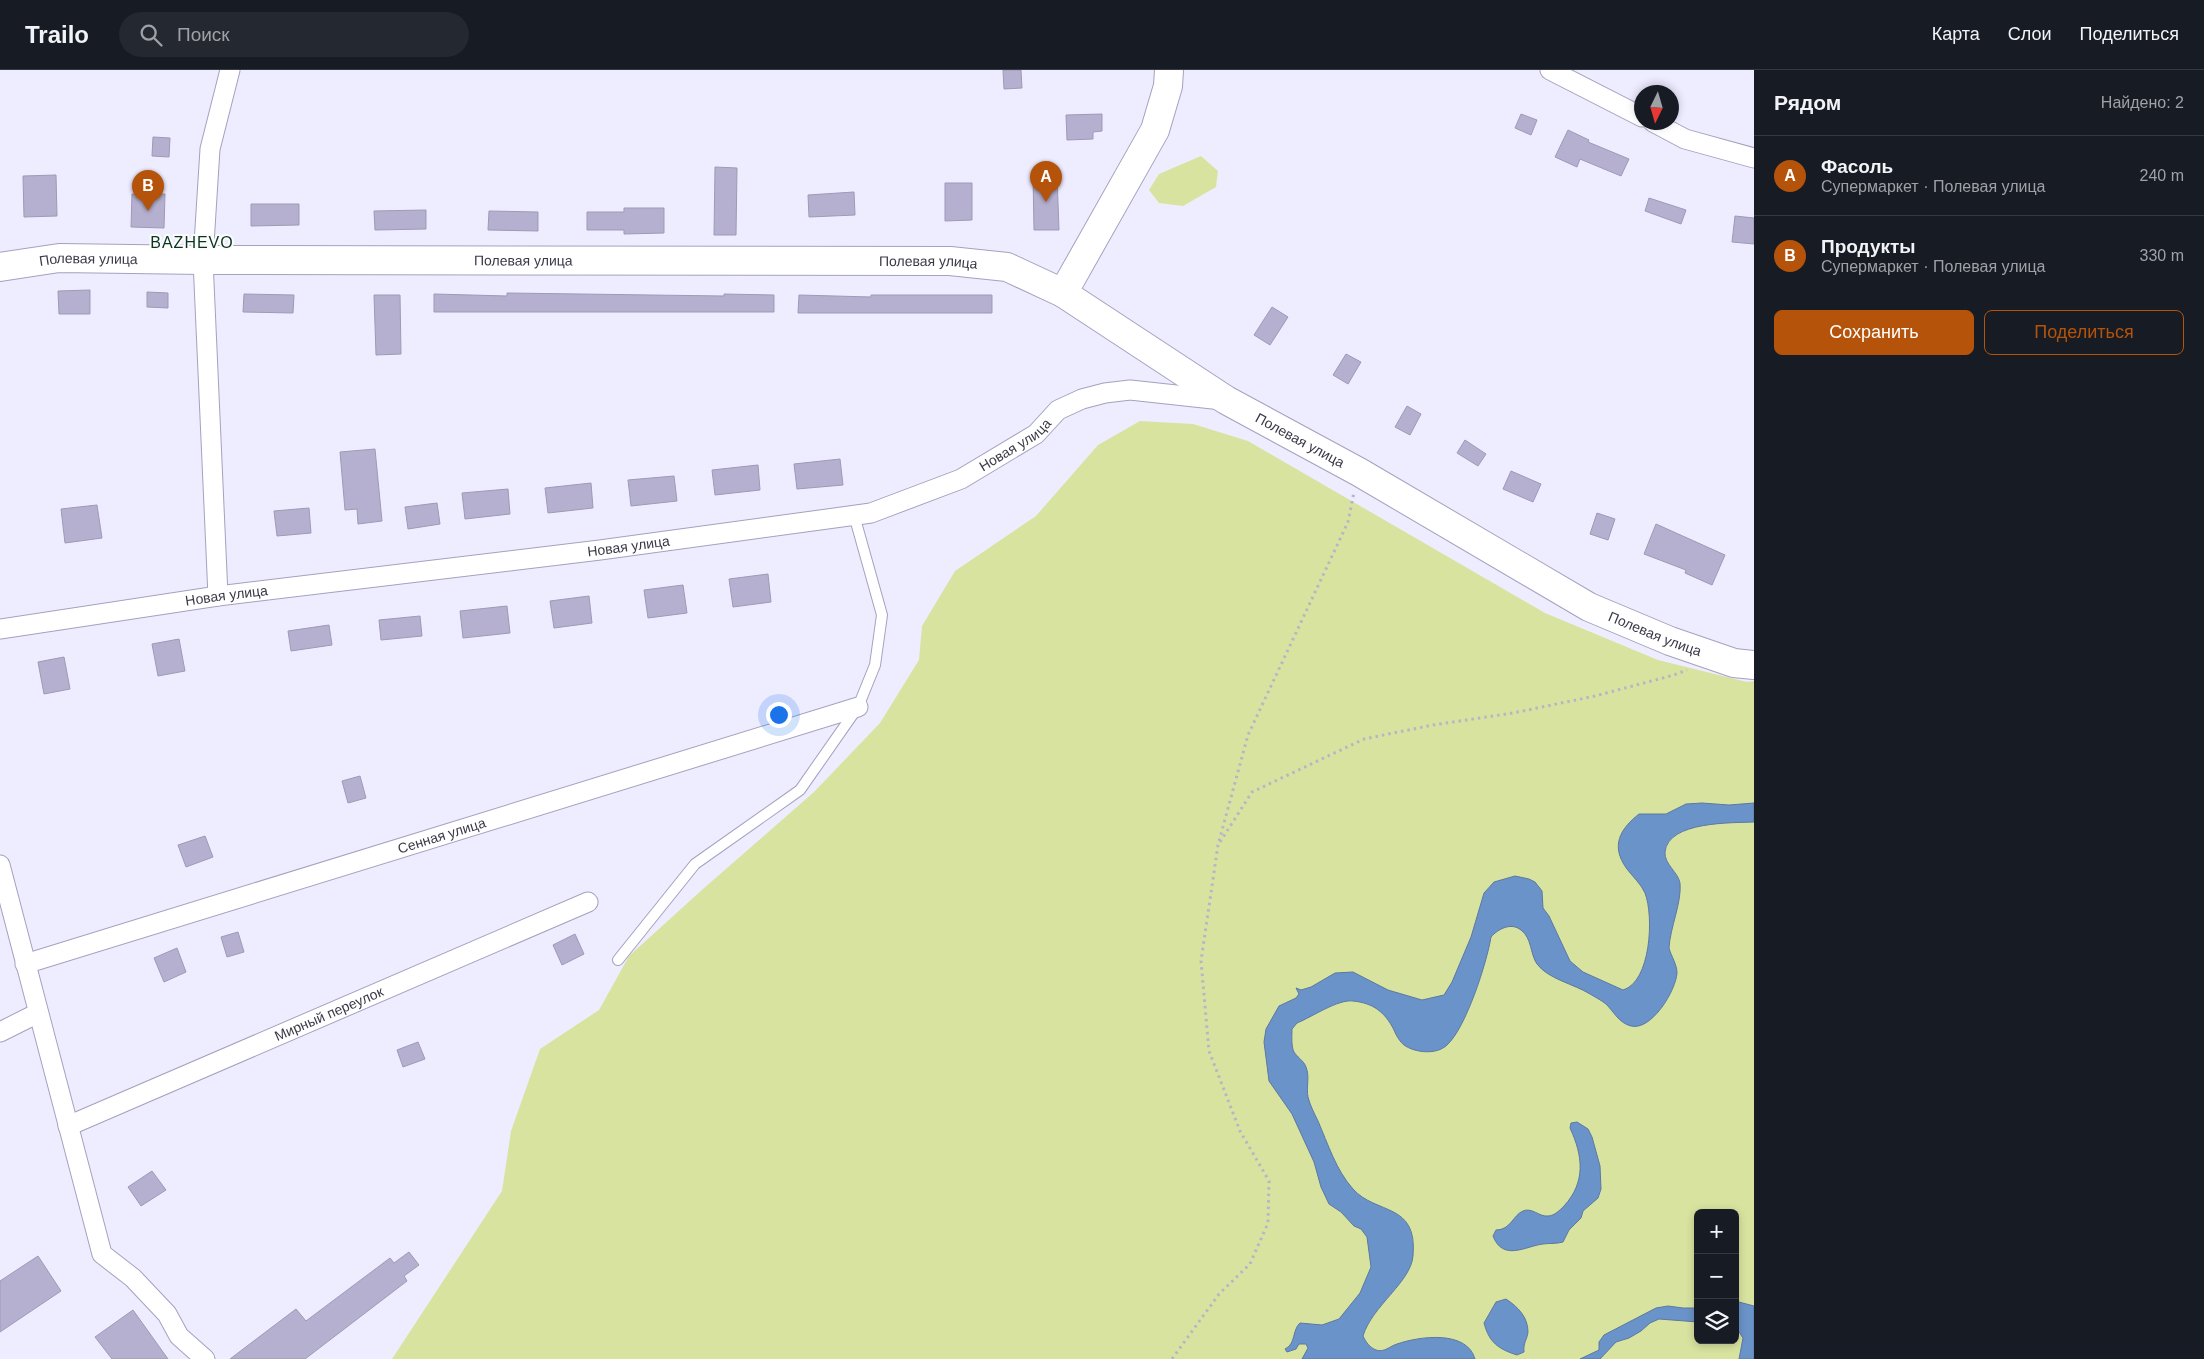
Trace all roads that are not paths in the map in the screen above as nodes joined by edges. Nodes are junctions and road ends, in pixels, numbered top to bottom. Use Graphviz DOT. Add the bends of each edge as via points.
graph roads {
  1 [pos="230,70"];
  2 [pos="1169,70"];
  3 [pos="1550,70"];
  4 [pos="1634,113"];
  5 [pos="1669,130"];
  6 [pos="1754,158"];
  7 [pos="203,260"];
  8 [pos="0,267"];
  9 [pos="1063,293"];
  10 [pos="1226,400"];
  11 [pos="854,515"];
  12 [pos="218,596"];
  13 [pos="0,629"];
  14 [pos="1754,665"];
  15 [pos="858,707"];
  16 [pos="0,865"];
  17 [pos="588,902"];
  18 [pos="618,960"];
  19 [pos="25,964"];
  20 [pos="38,1013"];
  21 [pos="0,1032"];
  22 [pos="68,1126"];
  23 [pos="205,1359"];
  1 -- 7 [label="street" via="210,148"];
  2 -- 9 [label="street" via="1168,86 1155,130"];
  3 -- 4 [label="street"];
  5 -- 6 [label="street" via="1685,138"];
  7 -- 8 [label="street, Полевая улица" via="59,258"];
  7 -- 9 [label="street, Полевая улица" via="950,261 1007,267"];
  7 -- 12 [label="street"];
  9 -- 10 [label="street, Полевая улица"];
  10 -- 11 [label="street, Новая улица" via="1130,390 1104,393 1058,410 1036,434 961,479 871,513"];
  10 -- 14 [label="street, Полевая улица" via="1359,472 1589,607 1670,641 1734,663"];
  11 -- 12 [label="street, Новая улица" via="600,550"];
  11 -- 15 [label="lane" via="882,615 875,665"];
  12 -- 13 [label="street, Новая улица"];
  15 -- 18 [label="lane" via="800,790 694,864"];
  15 -- 19 [label="street, Сенная улица"];
  16 -- 19 [label="street"];
  17 -- 22 [label="street, Мирный переулок"];
  19 -- 20 [label="street"];
  20 -- 21 [label="street"];
  20 -- 22 [label="street"];
  22 -- 23 [label="street" via="102,1254 133,1278 167,1314 179,1336"];
}
